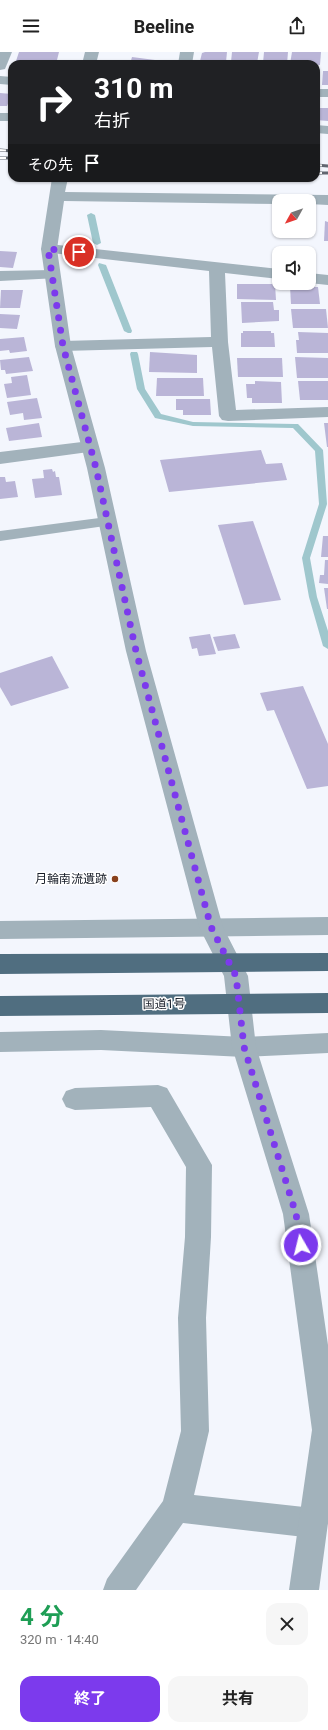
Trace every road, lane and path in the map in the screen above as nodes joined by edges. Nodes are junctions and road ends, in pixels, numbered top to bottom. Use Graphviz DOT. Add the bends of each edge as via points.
graph roads {
  1 [pos="5,52"];
  2 [pos="0,66"];
  3 [pos="58,187"];
  4 [pos="328,200"];
  5 [pos="48,249"];
  6 [pos="217,266"];
  7 [pos="272,273"];
  8 [pos="52,275"];
  9 [pos="0,276"];
  10 [pos="316,279"];
  11 [pos="328,280"];
  12 [pos="220,342"];
  13 [pos="63,346"];
  14 [pos="328,412"];
  15 [pos="90,447"];
  16 [pos="0,458"];
  17 [pos="107,522"];
  18 [pos="0,536"];
  19 [pos="328,926"];
  20 [pos="211,927"];
  21 [pos="0,930"];
  22 [pos="328,962"];
  23 [pos="0,964"];
  24 [pos="328,1003"];
  25 [pos="0,1006"];
  26 [pos="0,1042"];
  27 [pos="328,1043"];
  28 [pos="244,1047"];
  29 [pos="75,1100"];
  30 [pos="176,1508"];
  31 [pos="313,1523"];
  32 [pos="118,1590"];
  33 [pos="304,1590"];
  1 -- 2 [label="street"];
  3 -- 4 [label="street"];
  3 -- 5 [label="street"];
  5 -- 6 [label="street"];
  5 -- 8 [label="street"];
  6 -- 7 [label="street"];
  6 -- 12 [label="street"];
  8 -- 9 [label="street"];
  8 -- 13 [label="street"];
  10 -- 11 [label="street"];
  12 -- 13 [label="street"];
  12 -- 14 [label="street" via="228,416"];
  13 -- 15 [label="street"];
  15 -- 16 [label="street"];
  15 -- 17 [label="street"];
  17 -- 18 [label="lane"];
  17 -- 20 [label="street" via="136,651"];
  19 -- 20 [label="street"];
  20 -- 21 [label="street"];
  20 -- 28 [label="street" via="236,976"];
  22 -- 23 [label="highway"];
  24 -- 25 [label="highway, 国道1号"];
  26 -- 28 [label="street" via="101,1040"];
  27 -- 28 [label="street"];
  28 -- 31 [label="street" via="296,1214 326,1430"];
  29 -- 30 [label="street" via="158,1096 198,1165 198,1236 192,1318 195,1431"];
  30 -- 31 [label="street"];
  30 -- 32 [label="street"];
  31 -- 33 [label="street"];
}
